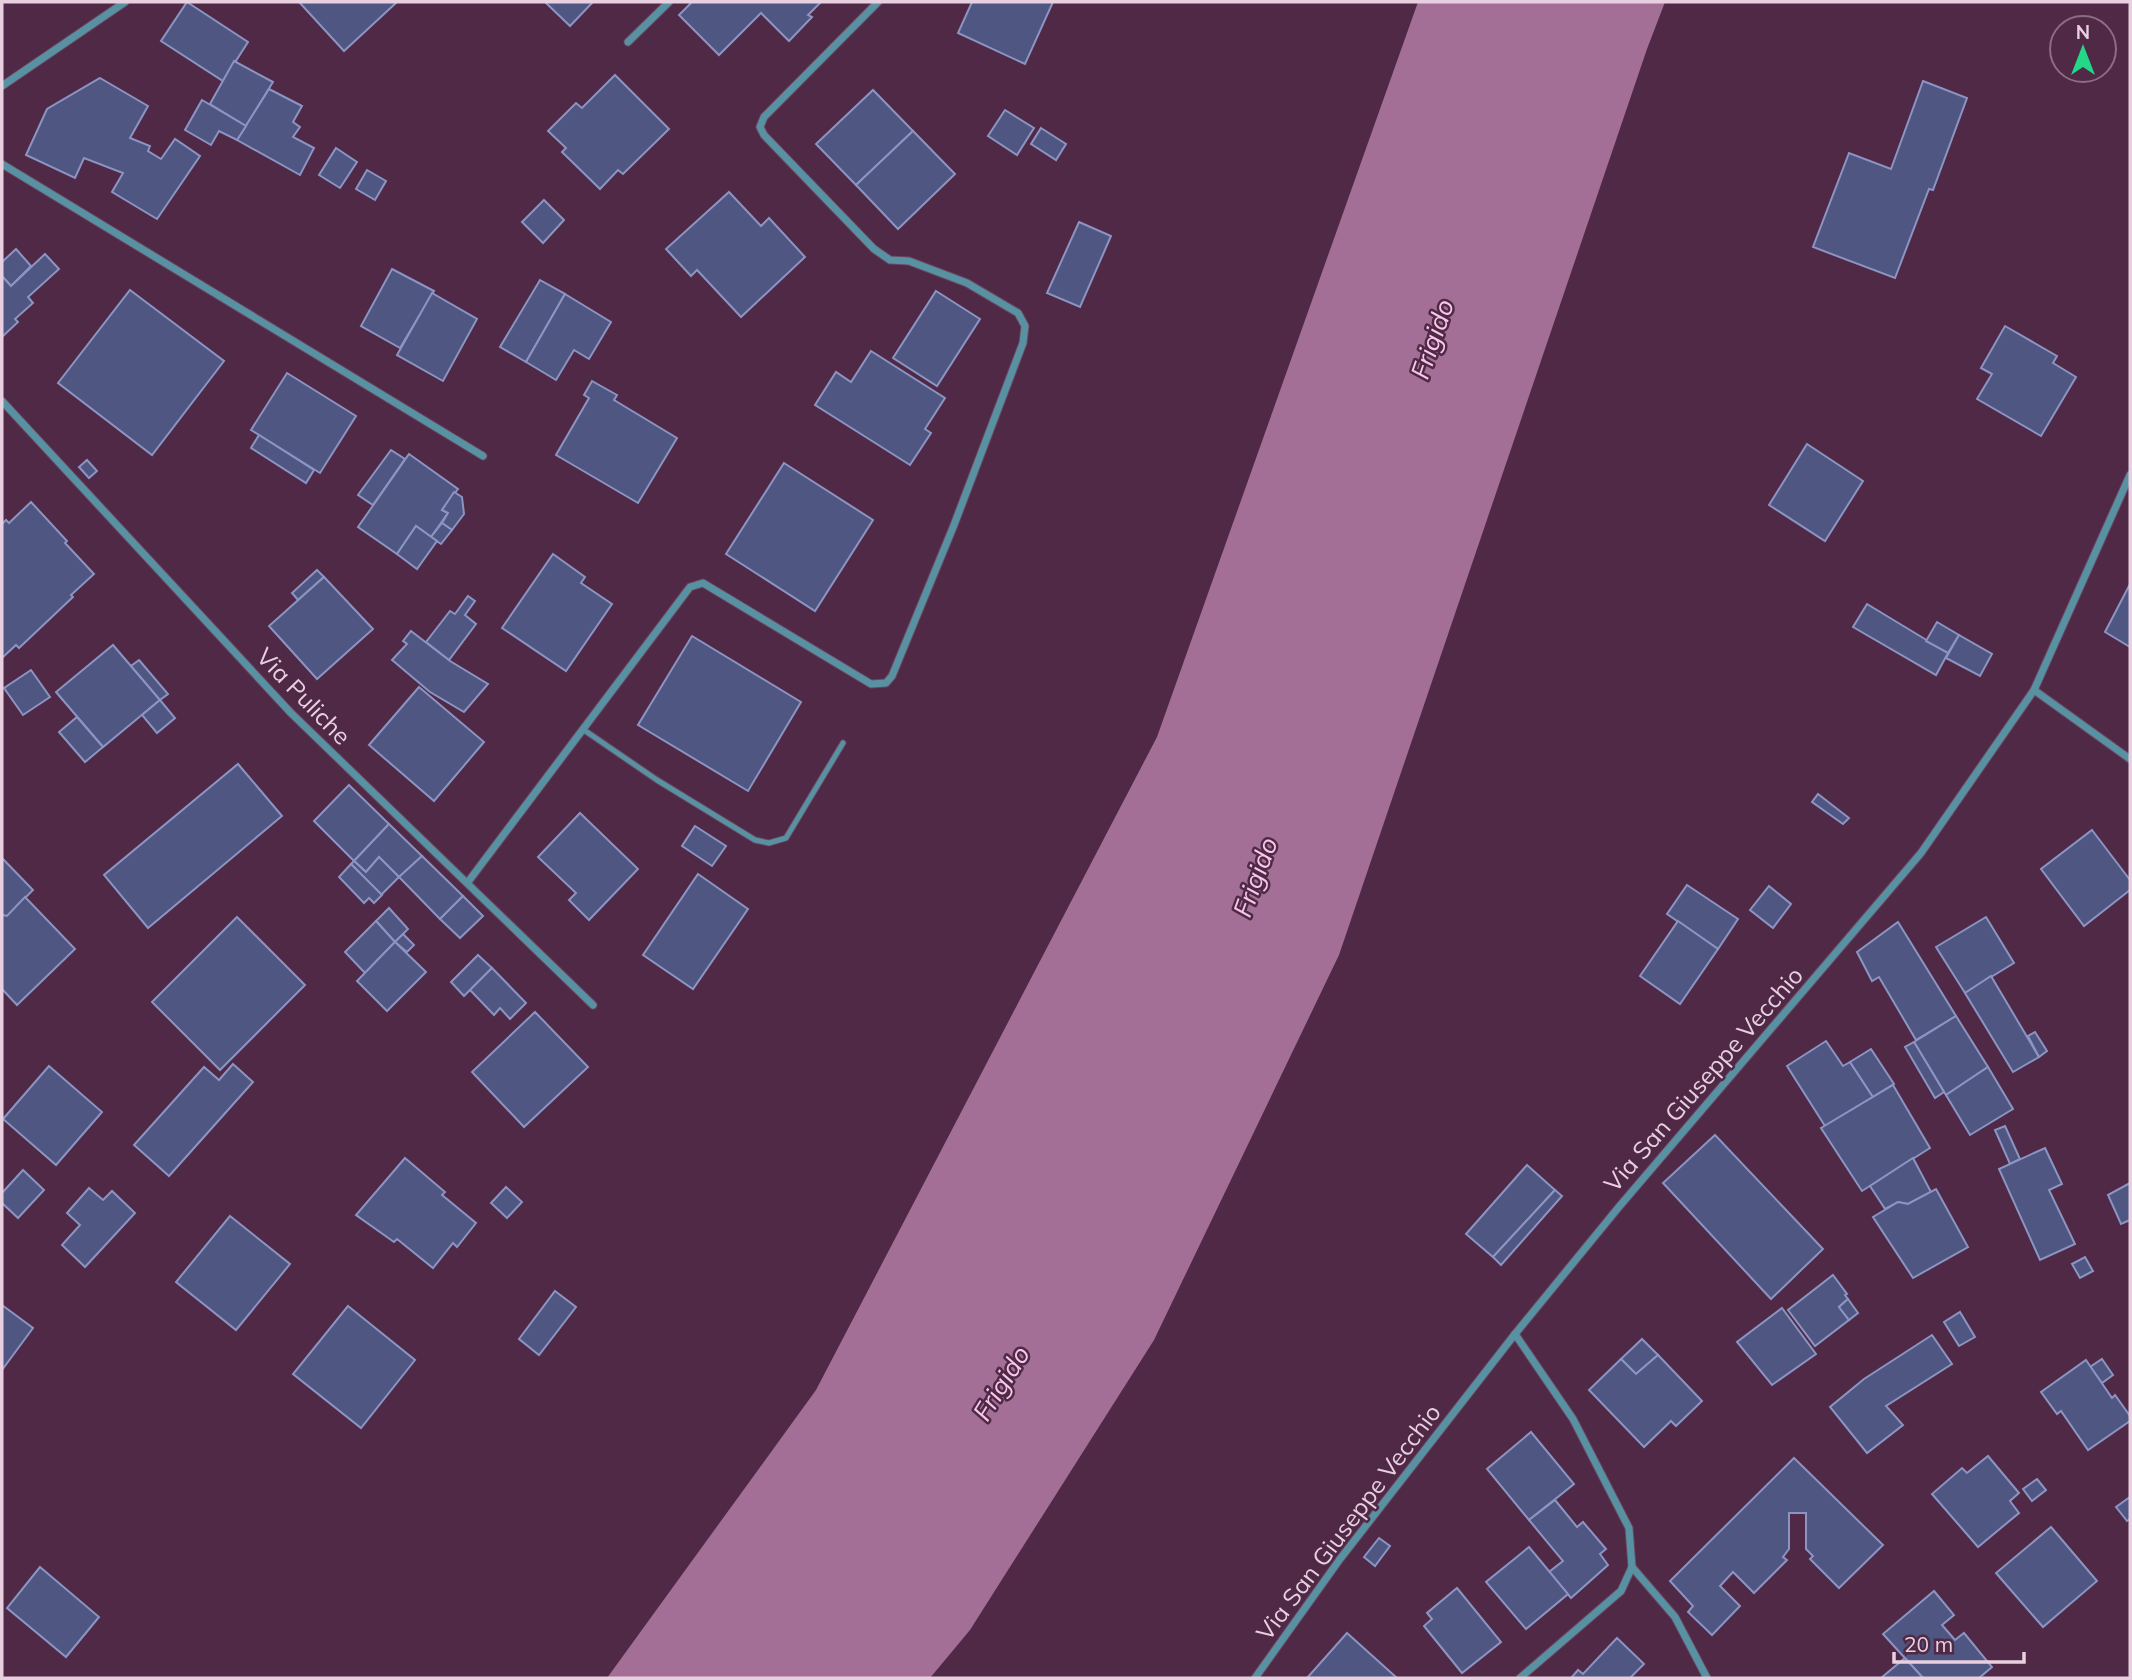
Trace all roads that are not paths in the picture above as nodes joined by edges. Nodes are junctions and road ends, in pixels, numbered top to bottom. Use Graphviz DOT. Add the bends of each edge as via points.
graph roads {
  1 [pos="125,2"];
  2 [pos="669,2"];
  3 [pos="878,2"];
  4 [pos="628,42"];
  5 [pos="2,86"];
  6 [pos="2,164"];
  7 [pos="2,401"];
  8 [pos="483,456"];
  9 [pos="2130,475"];
  10 [pos="2034,690"];
  11 [pos="584,730"];
  12 [pos="844,743"];
  13 [pos="2130,759"];
  14 [pos="468,882"];
  15 [pos="593,1004"];
  16 [pos="1515,1334"];
  17 [pos="1632,1567"];
  18 [pos="1255,1678"];
  19 [pos="1520,1678"];
  20 [pos="1707,1678"];
  1 -- 5 [label="street"];
  2 -- 4 [label="street"];
  3 -- 11 [label="street" via="764,117 760,127 874,249 890,260 909,261 967,283 1018,313 1026,326 944,551 886,683 871,684 703,583 684,594"];
  6 -- 8 [label="street"];
  7 -- 14 [label="street, Via Puliche" via="291,713"];
  9 -- 10 [label="street, Via San Giuseppe Vecchio"];
  10 -- 13 [label="street"];
  10 -- 16 [label="street, Via San Giuseppe Vecchio" via="1921,853"];
  11 -- 12 [label="lane" via="755,840 769,843 786,838"];
  11 -- 14 [label="street"];
  14 -- 15 [label="street, Via Puliche"];
  16 -- 17 [label="street" via="1573,1419 1623,1516 1629,1528"];
  16 -- 18 [label="street, Via San Giuseppe Vecchio" via="1340,1559"];
  17 -- 19 [label="street" via="1621,1591"];
  17 -- 20 [label="street" via="1675,1617"];
}
